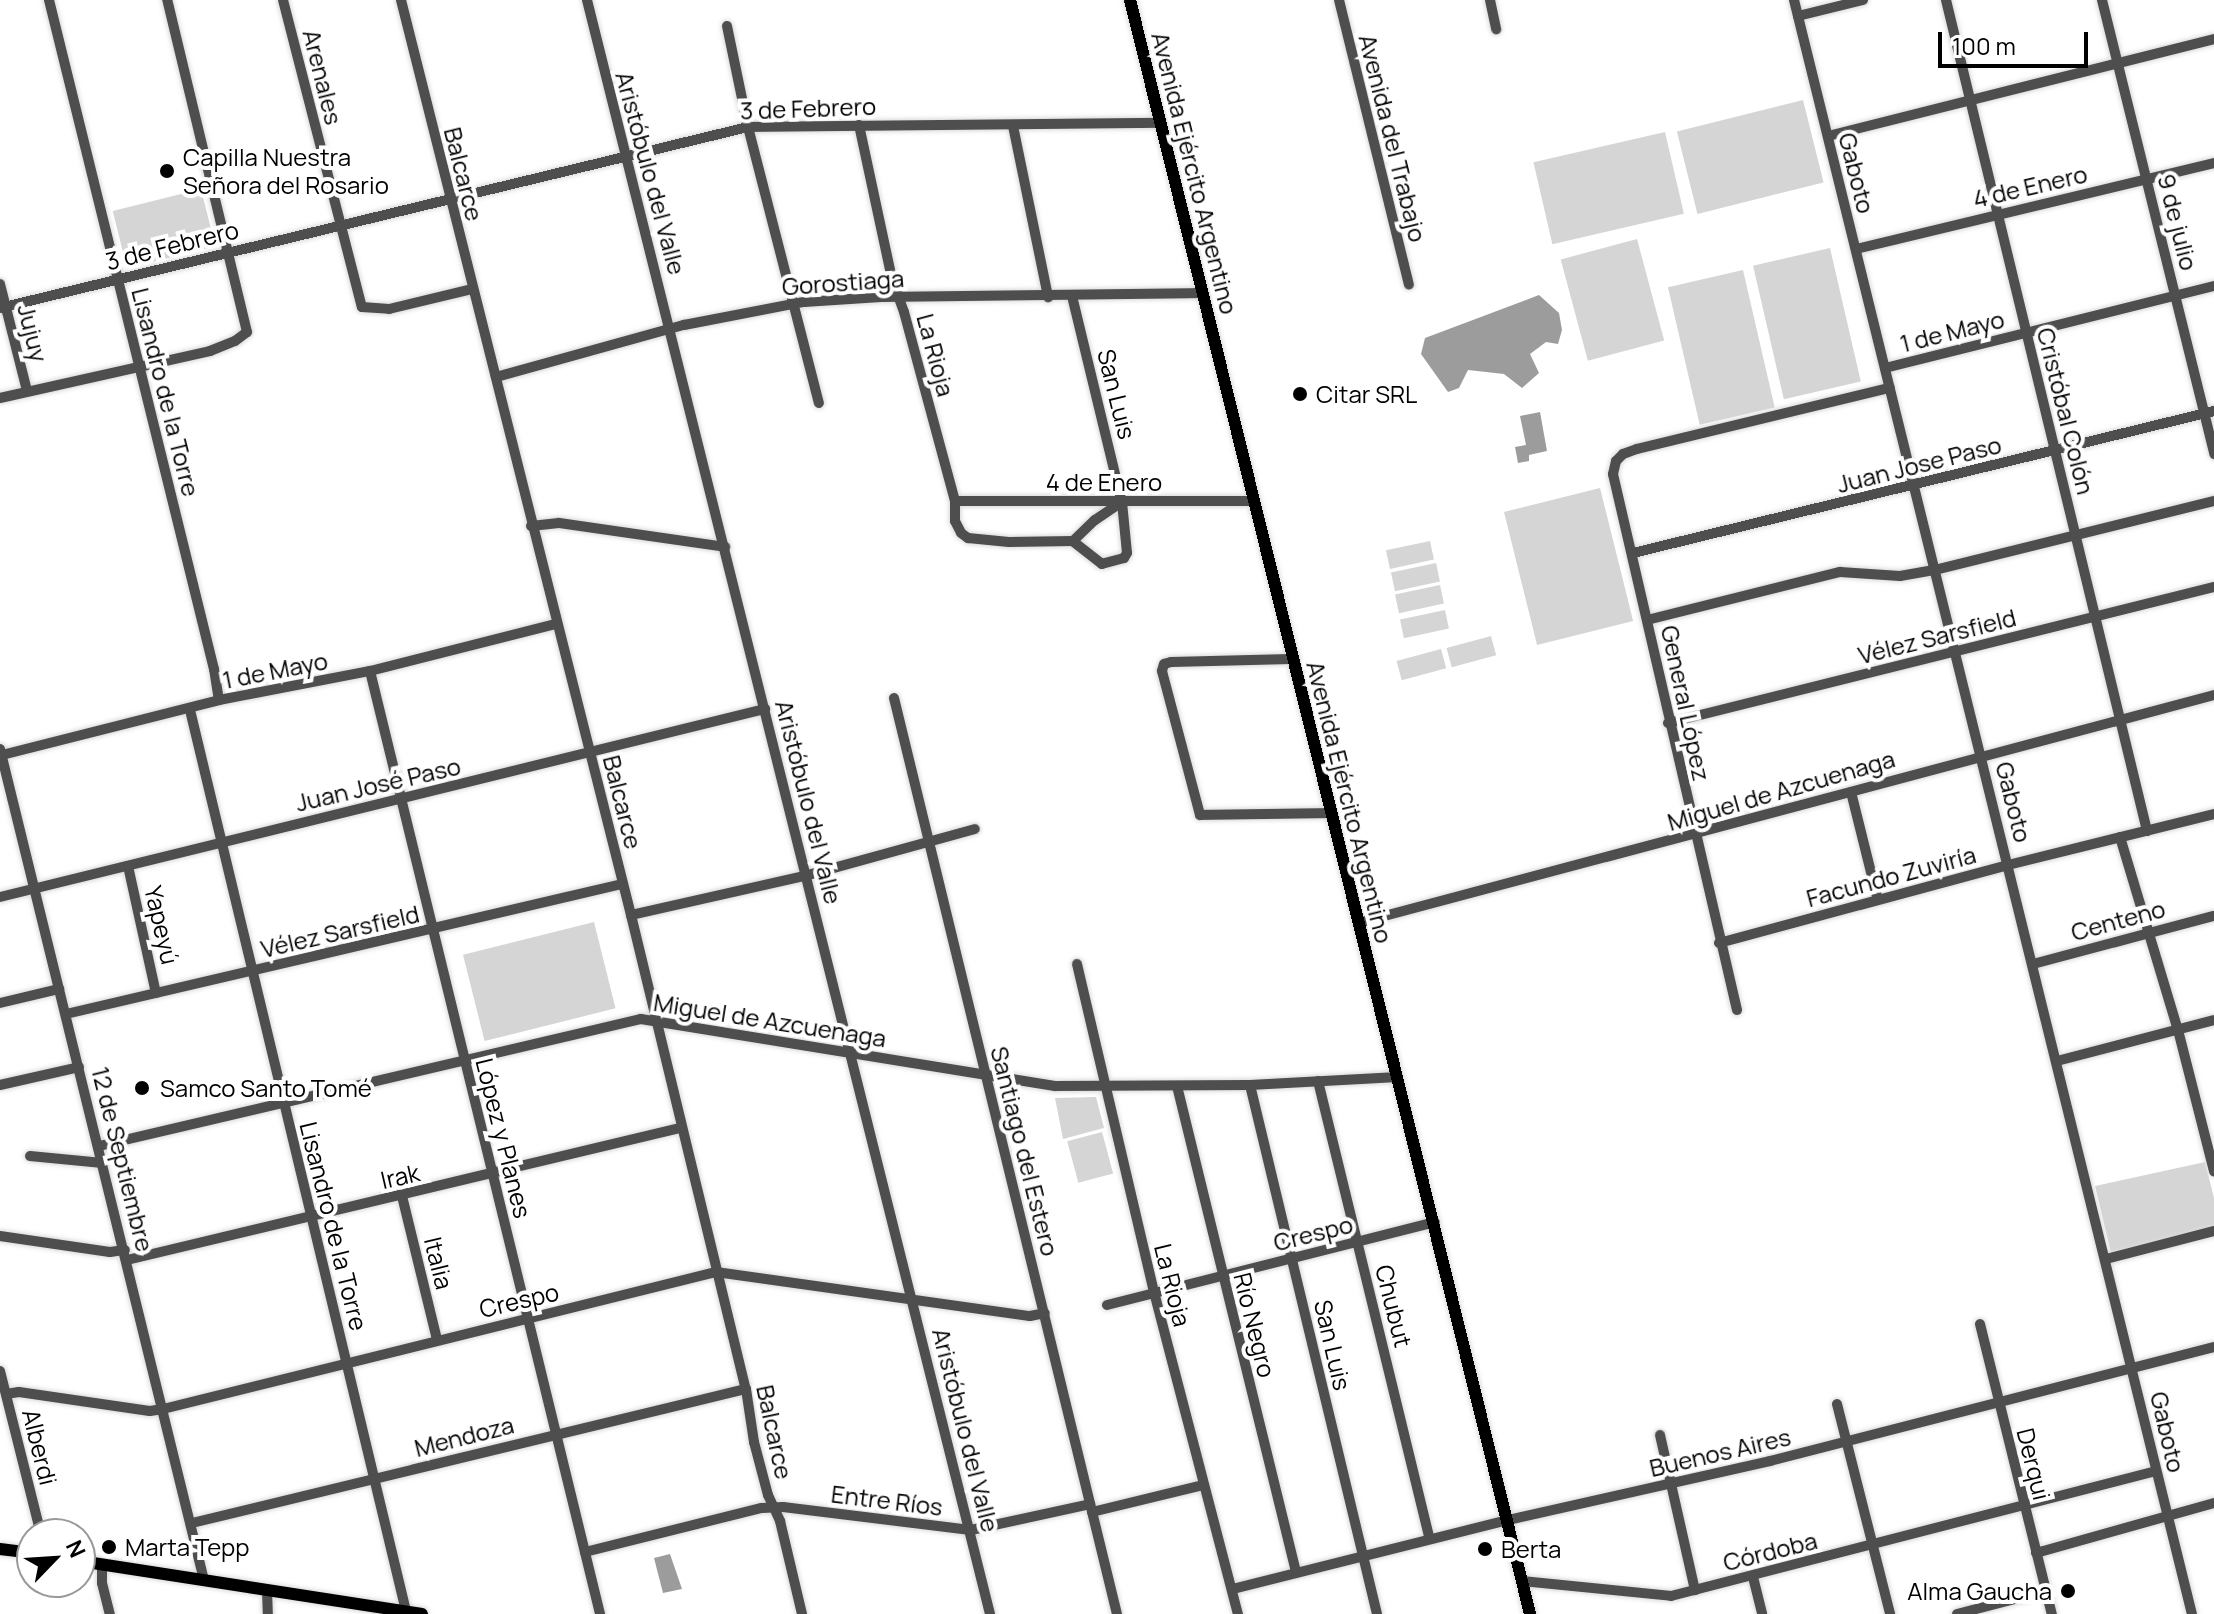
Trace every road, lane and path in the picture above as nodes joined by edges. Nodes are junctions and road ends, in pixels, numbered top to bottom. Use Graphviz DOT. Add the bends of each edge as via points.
graph roads {
  1 [pos="49,0"];
  2 [pos="167,0"];
  3 [pos="283,0"];
  4 [pos="401,0"];
  5 [pos="587,0"];
  6 [pos="1130,0"];
  7 [pos="1339,0"];
  8 [pos="1490,0"];
  9 [pos="1794,0"];
  10 [pos="1863,0"];
  11 [pos="1946,0"];
  12 [pos="2102,0"];
  13 [pos="1798,16"];
  14 [pos="727,26"];
  15 [pos="1496,29"];
  16 [pos="2214,39"];
  17 [pos="2117,63"];
  18 [pos="1970,100"];
  19 [pos="1159,123"];
  20 [pos="859,125"];
  21 [pos="1013,126"];
  22 [pos="748,127"];
  23 [pos="1828,136"];
  24 [pos="627,154"];
  25 [pos="2214,163"];
  26 [pos="2146,179"];
  27 [pos="450,197"];
  28 [pos="1998,215"];
  29 [pos="340,225"];
  30 [pos="1856,249"];
  31 [pos="230,251"];
  32 [pos="118,279"];
  33 [pos="0,284"];
  34 [pos="1409,285"];
  35 [pos="2214,286"];
  36 [pos="472,289"];
  37 [pos="1203,293"];
  38 [pos="2175,295"];
  39 [pos="1072,296"];
  40 [pos="899,297"];
  41 [pos="1048,297"];
  42 [pos="793,304"];
  43 [pos="3,307"];
  44 [pos="670,329"];
  45 [pos="2026,332"];
  46 [pos="140,366"];
  47 [pos="1885,368"];
  48 [pos="496,377"];
  49 [pos="1890,388"];
  50 [pos="27,391"];
  51 [pos="0,398"];
  52 [pos="819,403"];
  53 [pos="2209,412"];
  54 [pos="2055,451"];
  55 [pos="1623,454"];
  56 [pos="2214,454"];
  57 [pos="1914,486"];
  58 [pos="955,501"];
  59 [pos="1254,501"];
  60 [pos="2214,501"];
  61 [pos="1122,502"];
  62 [pos="531,526"];
  63 [pos="2076,537"];
  64 [pos="1073,541"];
  65 [pos="725,547"];
  66 [pos="1633,553"];
  67 [pos="1935,570"];
  68 [pos="2214,587"];
  69 [pos="2095,617"];
  70 [pos="1647,620"];
  71 [pos="556,624"];
  72 [pos="1956,652"];
  73 [pos="1291,659"];
  74 [pos="370,671"];
  75 [pos="2214,695"];
  76 [pos="894,698"];
  77 [pos="219,700"];
  78 [pos="765,709"];
  79 [pos="190,710"];
  80 [pos="2120,719"];
  81 [pos="1668,723"];
  82 [pos="589,751"];
  83 [pos="1,752"];
  84 [pos="1982,755"];
  85 [pos="5,788"];
  86 [pos="1851,792"];
  87 [pos="401,797"];
  88 [pos="1330,813"];
  89 [pos="2214,814"];
  90 [pos="975,829"];
  91 [pos="2147,831"];
  92 [pos="1695,836"];
  93 [pos="2120,837"];
  94 [pos="221,841"];
  95 [pos="928,842"];
  96 [pos="2008,865"];
  97 [pos="128,866"];
  98 [pos="808,875"];
  99 [pos="622,884"];
  100 [pos="35,888"];
  101 [pos="0,897"];
  102 [pos="1878,900"];
  103 [pos="631,915"];
  104 [pos="2214,916"];
  105 [pos="1358,923"];
  106 [pos="433,930"];
  107 [pos="2149,933"];
  108 [pos="1719,943"];
  109 [pos="1077,964"];
  110 [pos="2033,964"];
  111 [pos="252,972"];
  112 [pos="59,989"];
  113 [pos="156,993"];
  114 [pos="0,1003"];
  115 [pos="1737,1010"];
  116 [pos="66,1014"];
  117 [pos="653,1020"];
  118 [pos="2214,1020"];
  119 [pos="2178,1030"];
  120 [pos="851,1053"];
  121 [pos="463,1059"];
  122 [pos="2057,1061"];
  123 [pos="79,1067"];
  124 [pos="986,1075"];
  125 [pos="1398,1077"];
  126 [pos="1318,1081"];
  127 [pos="0,1085"];
  128 [pos="1250,1085"];
  129 [pos="1177,1086"];
  130 [pos="1105,1088"];
  131 [pos="284,1104"];
  132 [pos="680,1128"];
  133 [pos="99,1146"];
  134 [pos="30,1156"];
  135 [pos="103,1163"];
  136 [pos="2214,1171"];
  137 [pos="493,1175"];
  138 [pos="402,1196"];
  139 [pos="312,1217"];
  140 [pos="1435,1222"];
  141 [pos="2214,1231"];
  142 [pos="0,1236"];
  143 [pos="1358,1243"];
  144 [pos="126,1255"];
  145 [pos="1292,1259"];
  146 [pos="2106,1259"];
  147 [pos="716,1272"];
  148 [pos="1222,1277"];
  149 [pos="1154,1292"];
  150 [pos="912,1299"];
  151 [pos="1107,1305"];
  152 [pos="1045,1313"];
  153 [pos="528,1319"];
  154 [pos="1980,1324"];
  155 [pos="437,1340"];
  156 [pos="2214,1347"];
  157 [pos="347,1362"];
  158 [pos="2133,1367"];
  159 [pos="0,1371"];
  160 [pos="746,1389"];
  161 [pos="6,1394"];
  162 [pos="1997,1402"];
  163 [pos="1837,1404"];
  164 [pos="163,1409"];
  165 [pos="556,1435"];
  166 [pos="1660,1435"];
  167 [pos="1847,1442"];
  168 [pos="2156,1471"];
  169 [pos="376,1479"];
  170 [pos="1670,1484"];
  171 [pos="1204,1485"];
  172 [pos="2214,1503"];
  173 [pos="2024,1504"];
  174 [pos="774,1507"];
  175 [pos="1091,1508"];
  176 [pos="2167,1516"];
  177 [pos="37,1518"];
  178 [pos="1508,1520"];
  179 [pos="192,1523"];
  180 [pos="971,1530"];
  181 [pos="1430,1539"];
  182 [pos="1873,1545"];
  183 [pos="585,1552"];
  184 [pos="2036,1553"];
  185 [pos="1363,1556"];
  186 [pos="96,1563"];
  187 [pos="102,1564"];
  188 [pos="1296,1572"];
  189 [pos="1753,1577"];
  190 [pos="204,1580"];
  191 [pos="1522,1581"];
  192 [pos="1233,1589"];
  193 [pos="267,1590"];
  194 [pos="1695,1590"];
  195 [pos="2046,1591"];
  196 [pos="406,1611"];
  197 [pos="110,1614"];
  198 [pos="268,1614"];
  199 [pos="422,1614"];
  200 [pos="600,1614"];
  201 [pos="802,1614"];
  202 [pos="990,1614"];
  203 [pos="1117,1614"];
  204 [pos="1238,1614"];
  205 [pos="1377,1614"];
  206 [pos="1530,1614"];
  207 [pos="1762,1614"];
  208 [pos="1890,1614"];
  209 [pos="1957,1614"];
  210 [pos="2052,1614"];
  211 [pos="2192,1614"];
  1 -- 32 [label="street, Lisandro de la Torre"];
  2 -- 31 [label="street"];
  3 -- 29 [label="street, Arenales"];
  4 -- 27 [label="street, Balcarce"];
  5 -- 24 [label="street, Aristóbulo del Valle"];
  6 -- 19 [label="main road, Avenida Ejército Argentino"];
  7 -- 34 [label="street, Avenida del Trabajo"];
  8 -- 15 [label="street"];
  9 -- 13 [label="street, Gaboto"];
  10 -- 13 [label="street"];
  11 -- 18 [label="street, Cristóbal Colón"];
  12 -- 17 [label="street, 9 de julio"];
  13 -- 23 [label="street, Gaboto"];
  14 -- 22 [label="street"];
  16 -- 17 [label="street"];
  17 -- 18 [label="street"];
  17 -- 26 [label="street, 9 de julio"];
  18 -- 23 [label="street"];
  18 -- 28 [label="street, Cristóbal Colón"];
  19 -- 21 [label="street, 3 de Febrero"];
  19 -- 37 [label="main road, Avenida Ejército Argentino"];
  20 -- 21 [label="street, 3 de Febrero"];
  20 -- 22 [label="street, 3 de Febrero"];
  20 -- 40 [label="street, La Rioja"];
  21 -- 41 [label="street"];
  22 -- 24 [label="street, 3 de Febrero"];
  22 -- 42 [label="street"];
  23 -- 30 [label="street, Gaboto"];
  24 -- 27 [label="street, 3 de Febrero"];
  24 -- 44 [label="street, Aristóbulo del Valle"];
  25 -- 26 [label="street, 4 de Enero"];
  26 -- 28 [label="street, 4 de Enero"];
  26 -- 38 [label="street, 9 de julio"];
  27 -- 29 [label="street, 3 de Febrero"];
  27 -- 36 [label="street, Balcarce"];
  28 -- 30 [label="street, 4 de Enero"];
  28 -- 45 [label="street, Cristóbal Colón"];
  29 -- 31 [label="street, 3 de Febrero"];
  29 -- 36 [label="street, Arenales" via="360,304 367,309 389,309"];
  30 -- 47 [label="street, Gaboto"];
  31 -- 32 [label="street, 3 de Febrero"];
  31 -- 46 [label="street" via="248,327 243,336 219,348"];
  32 -- 43 [label="street, 3 de Febrero"];
  32 -- 46 [label="street, Lisandro de la Torre"];
  33 -- 43 [label="street, Jujuy"];
  35 -- 38 [label="street, 1 de Mayo"];
  36 -- 48 [label="street, Balcarce"];
  37 -- 39 [label="street, Gorostiaga"];
  37 -- 59 [label="main road, Avenida Ejército Argentino"];
  38 -- 45 [label="street, 1 de Mayo"];
  38 -- 53 [label="street, 9 de julio"];
  39 -- 41 [label="street, Gorostiaga"];
  39 -- 61 [label="street, San Luis"];
  40 -- 41 [label="street, Gorostiaga"];
  40 -- 42 [label="street, Gorostiaga"];
  40 -- 58 [label="street, La Rioja"];
  42 -- 44 [label="street, Gorostiaga"];
  42 -- 52 [label="street"];
  43 -- 50 [label="street, Jujuy"];
  44 -- 48 [label="street, Gorostiaga"];
  44 -- 65 [label="street, Aristóbulo del Valle"];
  45 -- 47 [label="street, 1 de Mayo"];
  45 -- 54 [label="street, Cristóbal Colón"];
  46 -- 50 [label="street"];
  46 -- 77 [label="street, Lisandro de la Torre"];
  47 -- 49 [label="street, Gaboto"];
  48 -- 62 [label="street, Balcarce"];
  49 -- 55 [label="street, 1 de Mayo"];
  49 -- 57 [label="street, Gaboto"];
  50 -- 51 [label="street"];
  53 -- 54 [label="street, Juan Jose Paso"];
  53 -- 56 [label="street, 9 de julio"];
  54 -- 57 [label="street, Juan Jose Paso"];
  54 -- 63 [label="street, Cristóbal Colón"];
  55 -- 66 [label="street, General López" via="1613,474"];
  57 -- 66 [label="street, Juan Jose Paso"];
  57 -- 67 [label="street, Gaboto"];
  58 -- 61 [label="street, 4 de Enero"];
  58 -- 64 [label="street, La Rioja" via="955,521 968,538"];
  59 -- 61 [label="street, 4 de Enero"];
  59 -- 73 [label="main road, Avenida Ejército Argentino"];
  60 -- 63 [label="street"];
  61 -- 64 [label="street"];
  61 -- 64 [label="street, San Luis" via="1128,544 1124,558 1102,564"];
  62 -- 65 [label="street" via="559,523"];
  62 -- 71 [label="street, Balcarce"];
  63 -- 67 [label="street"];
  63 -- 69 [label="street, Cristóbal Colón"];
  65 -- 78 [label="street, Aristóbulo del Valle"];
  66 -- 70 [label="street, General López"];
  67 -- 70 [label="street" via="1900,576 1840,572"];
  67 -- 72 [label="street, Gaboto"];
  68 -- 69 [label="street, Vélez Sarsfield"];
  69 -- 72 [label="street, Vélez Sarsfield"];
  69 -- 80 [label="street, Cristóbal Colón"];
  70 -- 81 [label="street, General López"];
  71 -- 74 [label="street, 1 de Mayo"];
  71 -- 82 [label="street, Balcarce"];
  72 -- 81 [label="street, Vélez Sarsfield"];
  72 -- 84 [label="street, Gaboto"];
  73 -- 88 [label="main road, Avenida Ejército Argentino"];
  73 -- 88 [label="street" via="1164,664 1162,671 1200,815"];
  74 -- 77 [label="street, 1 de Mayo"];
  74 -- 87 [label="street, López y Planes"];
  75 -- 80 [label="street, Miguel de Azcuenaga"];
  76 -- 95 [label="street, Santiago del Estero"];
  77 -- 79 [label="street, 1 de Mayo"];
  78 -- 82 [label="street, Juan José Paso"];
  78 -- 98 [label="street, Aristóbulo del Valle"];
  79 -- 83 [label="street, 1 de Mayo"];
  79 -- 94 [label="street, Lisandro de la Torre"];
  80 -- 84 [label="street, Miguel de Azcuenaga"];
  80 -- 91 [label="street, Cristóbal Colón"];
  81 -- 92 [label="street, General López"];
  82 -- 87 [label="street, Juan José Paso"];
  82 -- 99 [label="street, Balcarce"];
  83 -- 85 [label="street, 12 de Septiembre"];
  84 -- 86 [label="street, Miguel de Azcuenaga"];
  84 -- 96 [label="street, Gaboto"];
  85 -- 100 [label="street, 12 de Septiembre"];
  86 -- 92 [label="street, Miguel de Azcuenaga"];
  86 -- 102 [label="street"];
  87 -- 94 [label="street, Juan José Paso"];
  87 -- 106 [label="street, López y Planes"];
  88 -- 105 [label="main road, Avenida Ejército Argentino"];
  89 -- 91 [label="street, Facundo Zuviría"];
  90 -- 95 [label="street"];
  91 -- 93 [label="street, Facundo Zuviría"];
  92 -- 105 [label="street, Miguel de Azcuenaga"];
  92 -- 108 [label="street, General López"];
  93 -- 96 [label="street, Facundo Zuviría"];
  93 -- 107 [label="street"];
  94 -- 97 [label="street, Juan José Paso"];
  94 -- 111 [label="street, Lisandro de la Torre"];
  95 -- 98 [label="street"];
  95 -- 124 [label="street, Santiago del Estero"];
  96 -- 102 [label="street, Facundo Zuviría"];
  96 -- 110 [label="street, Gaboto"];
  97 -- 100 [label="street, Juan José Paso"];
  97 -- 113 [label="street, Yapeyú"];
  98 -- 103 [label="street"];
  98 -- 120 [label="street, Aristóbulo del Valle"];
  99 -- 103 [label="street, Balcarce"];
  99 -- 106 [label="street, Vélez Sarsfield"];
  100 -- 101 [label="street, Juan José Paso"];
  100 -- 112 [label="street, 12 de Septiembre"];
  102 -- 108 [label="street, Facundo Zuviría"];
  103 -- 117 [label="street, Balcarce"];
  104 -- 107 [label="street, Centeno"];
  105 -- 125 [label="main road, Avenida Ejército Argentino"];
  106 -- 111 [label="street, Vélez Sarsfield"];
  106 -- 121 [label="street, López y Planes"];
  107 -- 110 [label="street, Centeno"];
  107 -- 119 [label="street"];
  108 -- 115 [label="street, General López"];
  109 -- 130 [label="street, La Rioja"];
  110 -- 122 [label="street, Gaboto"];
  111 -- 113 [label="street, Vélez Sarsfield"];
  111 -- 131 [label="street, Lisandro de la Torre"];
  112 -- 114 [label="street"];
  112 -- 116 [label="street, 12 de Septiembre"];
  113 -- 116 [label="street, Vélez Sarsfield"];
  116 -- 123 [label="street, 12 de Septiembre"];
  117 -- 120 [label="street, Miguel de Azcuenaga"];
  117 -- 121 [label="street, Miguel de Azcuenaga" via="622,1021"];
  117 -- 132 [label="street, Balcarce"];
  118 -- 119 [label="street"];
  119 -- 122 [label="street"];
  119 -- 136 [label="street"];
  120 -- 124 [label="street, Miguel de Azcuenaga"];
  120 -- 150 [label="street, Aristóbulo del Valle"];
  121 -- 131 [label="street, Miguel de Azcuenaga"];
  121 -- 137 [label="street, López y Planes"];
  122 -- 146 [label="street, Gaboto"];
  123 -- 127 [label="street"];
  123 -- 133 [label="street, 12 de Septiembre"];
  124 -- 130 [label="street, Miguel de Azcuenaga"];
  124 -- 152 [label="street, Santiago del Estero"];
  125 -- 126 [label="street, Miguel de Azcuenaga"];
  125 -- 140 [label="main road, Avenida Ejército Argentino"];
  126 -- 128 [label="street, Miguel de Azcuenaga"];
  126 -- 143 [label="street, Chubut"];
  128 -- 129 [label="street, Miguel de Azcuenaga"];
  128 -- 145 [label="street, San Luis"];
  129 -- 130 [label="street, Miguel de Azcuenaga"];
  129 -- 148 [label="street, Río Negro"];
  130 -- 149 [label="street, La Rioja"];
  131 -- 133 [label="street, Miguel de Azcuenaga"];
  131 -- 139 [label="street, Lisandro de la Torre"];
  132 -- 137 [label="street, Irak"];
  132 -- 147 [label="street, Balcarce"];
  133 -- 135 [label="street, 12 de Septiembre"];
  134 -- 135 [label="street"];
  135 -- 144 [label="street, 12 de Septiembre"];
  137 -- 138 [label="street, Irak"];
  137 -- 153 [label="street, López y Planes"];
  138 -- 139 [label="street, Irak"];
  138 -- 155 [label="street, Italia"];
  139 -- 144 [label="street, Irak"];
  139 -- 157 [label="street, Lisandro de la Torre"];
  140 -- 143 [label="street, Crespo"];
  140 -- 178 [label="main road, Avenida Ejército Argentino"];
  141 -- 146 [label="street"];
  142 -- 144 [label="street"];
  143 -- 145 [label="street, Crespo"];
  143 -- 181 [label="street, Chubut"];
  144 -- 164 [label="street, 12 de Septiembre"];
  145 -- 148 [label="street, Crespo"];
  145 -- 185 [label="street, San Luis"];
  146 -- 158 [label="street, Gaboto"];
  147 -- 150 [label="street, Crespo"];
  147 -- 153 [label="street, Crespo"];
  147 -- 160 [label="street, Balcarce"];
  148 -- 149 [label="street, Crespo"];
  148 -- 188 [label="street, Río Negro"];
  149 -- 151 [label="street, Crespo"];
  149 -- 171 [label="street, La Rioja"];
  150 -- 152 [label="street, Crespo" via="1030,1316"];
  150 -- 180 [label="street, Aristóbulo del Valle"];
  152 -- 175 [label="street, Santiago del Estero"];
  153 -- 155 [label="street, Crespo"];
  153 -- 165 [label="street, López y Planes"];
  154 -- 162 [label="street, Derqui"];
  155 -- 157 [label="street, Crespo"];
  156 -- 158 [label="street, Buenos Aires"];
  157 -- 164 [label="street, Crespo"];
  157 -- 169 [label="street, Lisandro de la Torre"];
  158 -- 162 [label="street, Buenos Aires"];
  158 -- 168 [label="street, Gaboto"];
  159 -- 161 [label="street, Alberdi"];
  160 -- 165 [label="street, Mendoza"];
  160 -- 174 [label="street, Balcarce" via="754,1442"];
  161 -- 164 [label="street, Crespo"];
  161 -- 177 [label="street, Alberdi"];
  162 -- 167 [label="street, Buenos Aires"];
  162 -- 173 [label="street, Derqui"];
  163 -- 167 [label="street"];
  164 -- 179 [label="street, 12 de Septiembre"];
  165 -- 169 [label="street, Mendoza"];
  165 -- 183 [label="street, López y Planes"];
  166 -- 170 [label="street"];
  167 -- 170 [label="street, Buenos Aires"];
  167 -- 182 [label="street"];
  168 -- 173 [label="street, Córdoba"];
  168 -- 176 [label="street, Gaboto"];
  169 -- 179 [label="street, Mendoza"];
  169 -- 196 [label="street, Lisandro de la Torre"];
  170 -- 178 [label="street, Buenos Aires"];
  170 -- 194 [label="street"];
  171 -- 175 [label="street, Entre Ríos"];
  171 -- 192 [label="street, La Rioja"];
  172 -- 176 [label="street"];
  173 -- 182 [label="street, Córdoba"];
  173 -- 184 [label="street, Derqui"];
  174 -- 180 [label="street, Entre Ríos"];
  174 -- 183 [label="street, Entre Ríos"];
  174 -- 201 [label="street, Balcarce"];
  175 -- 180 [label="street, Entre Ríos"];
  175 -- 203 [label="street, Santiago del Estero"];
  176 -- 184 [label="street"];
  176 -- 211 [label="street, Gaboto"];
  178 -- 181 [label="street, Buenos Aires"];
  178 -- 191 [label="main road, Avenida Ejército Argentino"];
  179 -- 190 [label="street, 12 de Septiembre"];
  180 -- 202 [label="street, Aristóbulo del Valle"];
  181 -- 185 [label="street, Buenos Aires"];
  182 -- 189 [label="street, Córdoba"];
  182 -- 208 [label="street"];
  183 -- 200 [label="street, López y Planes"];
  184 -- 195 [label="street, Derqui"];
  185 -- 188 [label="street, Buenos Aires"];
  185 -- 205 [label="street, San Luis"];
  186 -- 187 [label="main road"];
  187 -- 190 [label="main road"];
  187 -- 197 [label="street"];
  188 -- 192 [label="street, Buenos Aires"];
  189 -- 194 [label="street, Córdoba"];
  189 -- 207 [label="street"];
  190 -- 193 [label="main road"];
  191 -- 194 [label="street, Córdoba" via="1664,1597"];
  191 -- 206 [label="main road, Avenida Ejército Argentino"];
  192 -- 204 [label="street, La Rioja"];
  193 -- 196 [label="main road"];
  193 -- 198 [label="street"];
  195 -- 209 [label="street"];
  195 -- 210 [label="street, Derqui"];
  196 -- 199 [label="main road"];
}
